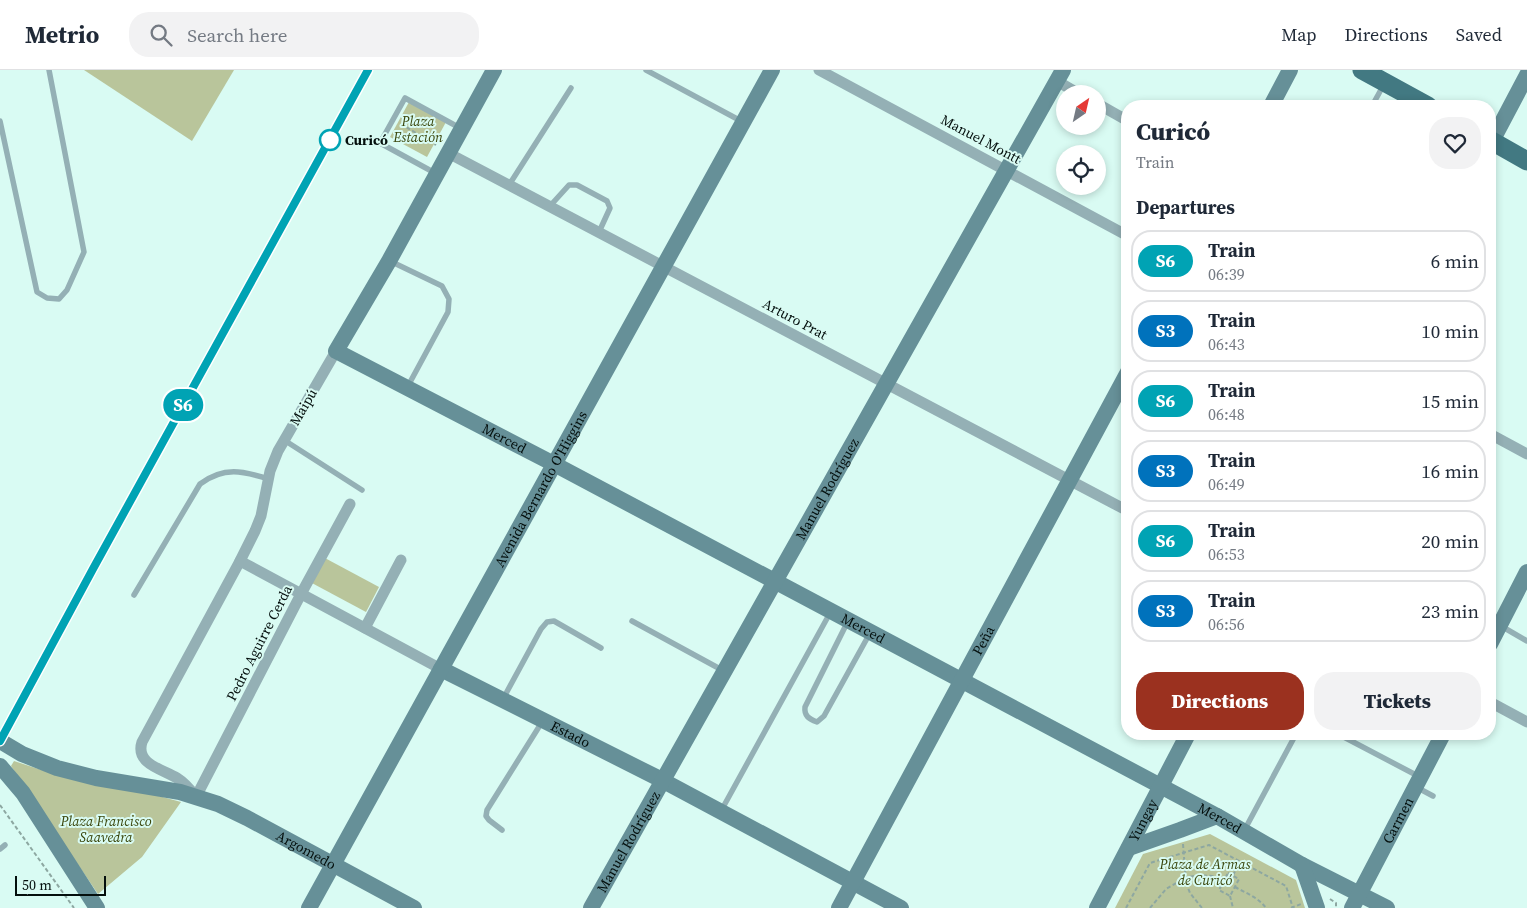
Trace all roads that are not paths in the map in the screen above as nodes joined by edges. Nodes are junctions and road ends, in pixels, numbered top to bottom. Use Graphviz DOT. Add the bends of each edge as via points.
graph roads {
  1 [pos="49,70"];
  2 [pos="494,70"];
  3 [pos="646,70"];
  4 [pos="772,70"];
  5 [pos="819,70"];
  6 [pos="1290,70"];
  7 [pos="1362,70"];
  8 [pos="1527,75"];
  9 [pos="1060,76"];
  10 [pos="1385,82"];
  11 [pos="1070,85"];
  12 [pos="570,88"];
  13 [pos="1274,100"];
  14 [pos="1375,100"];
  15 [pos="1417,100"];
  16 [pos="1106,109"];
  17 [pos="1121,117"];
  18 [pos="0,120"];
  19 [pos="743,122"];
  20 [pos="462,129"];
  21 [pos="1496,133"];
  22 [pos="1496,145"];
  23 [pos="448,153"];
  24 [pos="1527,161"];
  25 [pos="1007,170"];
  26 [pos="437,174"];
  27 [pos="510,185"];
  28 [pos="550,206"];
  29 [pos="599,232"];
  30 [pos="1121,232"];
  31 [pos="388,260"];
  32 [pos="664,266"];
  33 [pos="336,351"];
  34 [pos="887,384"];
  35 [pos="1121,385"];
  36 [pos="407,388"];
  37 [pos="1496,437"];
  38 [pos="284,440"];
  39 [pos="1526,452"];
  40 [pos="554,464"];
  41 [pos="268,479"];
  42 [pos="1069,480"];
  43 [pos="362,490"];
  44 [pos="350,504"];
  45 [pos="1121,507"];
  46 [pos="401,560"];
  47 [pos="240,561"];
  48 [pos="1527,572"];
  49 [pos="776,582"];
  50 [pos="301,594"];
  51 [pos="134,595"];
  52 [pos="831,612"];
  53 [pos="632,621"];
  54 [pos="848,621"];
  55 [pos="1500,625"];
  56 [pos="365,628"];
  57 [pos="870,633"];
  58 [pos="1496,633"];
  59 [pos="1527,641"];
  60 [pos="600,648"];
  61 [pos="441,669"];
  62 [pos="725,671"];
  63 [pos="961,681"];
  64 [pos="502,700"];
  65 [pos="1496,705"];
  66 [pos="544,721"];
  67 [pos="1527,722"];
  68 [pos="1185,740"];
  69 [pos="1293,740"];
  70 [pos="1348,740"];
  71 [pos="1440,740"];
  72 [pos="0,741"];
  73 [pos="142,756"];
  74 [pos="0,766"];
  75 [pos="663,781"];
  76 [pos="1418,782"];
  77 [pos="1160,787"];
  78 [pos="1434,796"];
  79 [pos="196,797"];
  80 [pos="721,812"];
  81 [pos="1217,816"];
  82 [pos="502,830"];
  83 [pos="1244,832"];
  84 [pos="1129,848"];
  85 [pos="333,865"];
  86 [pos="1302,865"];
  87 [pos="853,882"];
  88 [pos="1356,901"];
  89 [pos="1316,903"];
  90 [pos="97,908"];
  91 [pos="309,908"];
  92 [pos="414,908"];
  93 [pos="591,908"];
  94 [pos="839,908"];
  95 [pos="901,908"];
  96 [pos="1097,908"];
  97 [pos="1386,908"];
  1 -- 18 [label="lane" via="84,252 67,290 59,299 47,298 38,292"];
  2 -- 20 [label="street, Maipú"];
  3 -- 19 [label="lane"];
  4 -- 19 [label="street, Avenida Bernardo O'Higgins"];
  5 -- 25 [label="street, Manuel Montt"];
  6 -- 13 [label="street"];
  7 -- 10 [label="main road"];
  8 -- 21 [label="street"];
  9 -- 11 [label="street"];
  9 -- 25 [label="street, Manuel Rodríguez"];
  10 -- 14 [label="lane"];
  10 -- 15 [label="main road"];
  12 -- 27 [label="lane"];
  16 -- 17 [label="street"];
  19 -- 32 [label="street, Avenida Bernardo O'Higgins"];
  20 -- 23 [label="street, Maipú"];
  20 -- 26 [label="lane" via="405,98 380,143"];
  22 -- 24 [label="main road"];
  23 -- 26 [label="street, Maipú"];
  23 -- 27 [label="street, Arturo Prat"];
  25 -- 30 [label="street, Manuel Montt"];
  25 -- 34 [label="street, Manuel Rodríguez"];
  26 -- 31 [label="street, Maipú"];
  27 -- 28 [label="street, Arturo Prat"];
  28 -- 29 [label="street, Arturo Prat"];
  28 -- 29 [label="lane" via="569,186 577,185 607,201 610,208"];
  29 -- 32 [label="street, Arturo Prat"];
  31 -- 33 [label="street, Maipú"];
  31 -- 36 [label="lane" via="442,286 450,299 448,312"];
  32 -- 34 [label="street, Arturo Prat"];
  32 -- 40 [label="street, Avenida Bernardo O'Higgins"];
  33 -- 36 [label="street, Merced"];
  33 -- 38 [label="street, Maipú"];
  34 -- 42 [label="street, Arturo Prat"];
  34 -- 49 [label="street, Manuel Rodríguez"];
  35 -- 42 [label="street, Peña"];
  36 -- 40 [label="street, Merced"];
  37 -- 39 [label="street"];
  38 -- 41 [label="street, Maipú"];
  38 -- 43 [label="lane"];
  40 -- 49 [label="street, Merced"];
  40 -- 61 [label="street, Avenida Bernardo O'Higgins"];
  41 -- 47 [label="street, Maipú" via="255,531"];
  41 -- 51 [label="lane" via="238,471 208,478 200,484"];
  42 -- 45 [label="street, Arturo Prat"];
  42 -- 63 [label="street, Peña"];
  44 -- 50 [label="street, Pedro Aguirre Cerda"];
  46 -- 56 [label="street"];
  47 -- 50 [label="street, Estado"];
  47 -- 73 [label="street, Maipú" via="142,742"];
  48 -- 55 [label="street"];
  49 -- 52 [label="street, Merced"];
  49 -- 62 [label="street, Manuel Rodríguez"];
  50 -- 56 [label="street, Estado"];
  50 -- 79 [label="street, Pedro Aguirre Cerda"];
  52 -- 54 [label="street, Merced"];
  52 -- 80 [label="lane"];
  53 -- 62 [label="lane"];
  54 -- 57 [label="street, Merced"];
  54 -- 57 [label="lane" via="805,707 806,716 812,720 817,722 824,716"];
  55 -- 58 [label="street"];
  55 -- 59 [label="lane"];
  56 -- 61 [label="street, Estado"];
  57 -- 63 [label="street, Merced"];
  60 -- 64 [label="lane" via="554,621 546,622"];
  61 -- 64 [label="street, Estado"];
  61 -- 85 [label="street, Avenida Bernardo O'Higgins"];
  62 -- 75 [label="street, Manuel Rodríguez"];
  63 -- 77 [label="street, Merced"];
  63 -- 87 [label="street, Peña"];
  64 -- 66 [label="street, Estado"];
  65 -- 67 [label="street"];
  66 -- 75 [label="street, Estado"];
  66 -- 82 [label="lane" via="486,810 489,820"];
  68 -- 77 [label="street, Yungay"];
  69 -- 83 [label="lane"];
  70 -- 76 [label="lane"];
  71 -- 76 [label="street, Carmen"];
  72 -- 79 [label="street, Argomedo" via="57,768"];
  73 -- 79 [label="street, Argomedo" via="147,763 182,781"];
  74 -- 90 [label="street" via="23,792"];
  75 -- 80 [label="street, Estado"];
  75 -- 93 [label="street, Manuel Rodríguez"];
  76 -- 78 [label="lane"];
  76 -- 88 [label="street, Carmen"];
  77 -- 81 [label="street, Merced"];
  77 -- 84 [label="street, Yungay"];
  79 -- 85 [label="street, Argomedo" via="240,814"];
  80 -- 87 [label="street, Estado"];
  81 -- 83 [label="street, Merced"];
  81 -- 84 [label="street"];
  83 -- 86 [label="street, Merced"];
  84 -- 96 [label="street, Yungay"];
  85 -- 91 [label="street, Avenida Bernardo O'Higgins"];
  85 -- 92 [label="street, Argomedo"];
  86 -- 88 [label="street, Merced"];
  86 -- 89 [label="street"];
  87 -- 94 [label="street, Peña"];
  87 -- 95 [label="street, Estado"];
  88 -- 97 [label="street, Merced"];
}
